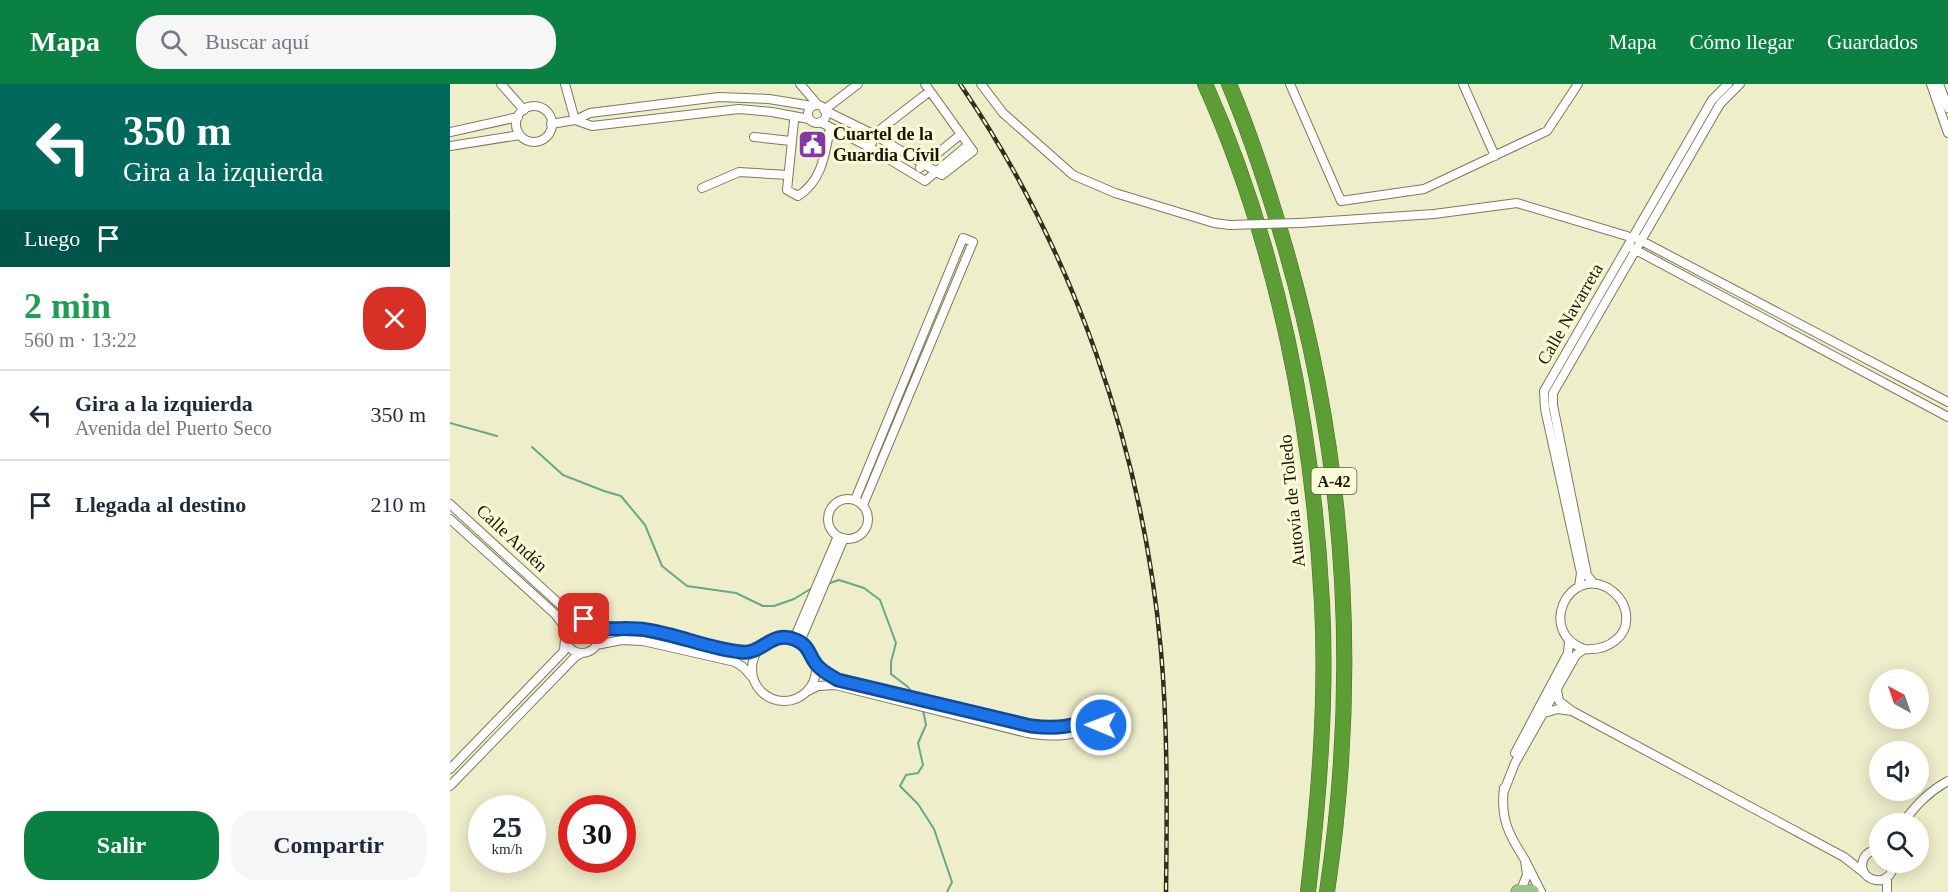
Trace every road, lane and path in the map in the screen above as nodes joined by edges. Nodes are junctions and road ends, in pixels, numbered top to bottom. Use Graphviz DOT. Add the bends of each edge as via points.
graph roads {
  1 [pos="501,84"];
  2 [pos="565,84"];
  3 [pos="800,84"];
  4 [pos="858,84"];
  5 [pos="981,84"];
  6 [pos="1205,84"];
  7 [pos="1228,84"];
  8 [pos="1290,84"];
  9 [pos="1463,84"];
  10 [pos="1578,84"];
  11 [pos="1728,84"];
  12 [pos="1740,84"];
  13 [pos="1931,84"];
  14 [pos="1940,84"];
  15 [pos="928,87"];
  16 [pos="818,107"];
  17 [pos="1948,108"];
  18 [pos="521,113"];
  19 [pos="809,119"];
  20 [pos="575,120"];
  21 [pos="794,121"];
  22 [pos="820,122"];
  23 [pos="551,124"];
  24 [pos="830,128"];
  25 [pos="451,129"];
  26 [pos="1948,133"];
  27 [pos="961,134"];
  28 [pos="520,135"];
  29 [pos="876,136"];
  30 [pos="754,137"];
  31 [pos="791,141"];
  32 [pos="455,145"];
  33 [pos="869,147"];
  34 [pos="1496,156"];
  35 [pos="922,164"];
  36 [pos="938,173"];
  37 [pos="915,175"];
  38 [pos="788,176"];
  39 [pos="702,188"];
  40 [pos="1634,238"];
  41 [pos="1632,249"];
  42 [pos="1948,402"];
  43 [pos="1948,417"];
  44 [pos="855,500"];
  45 [pos="450,504"];
  46 [pos="863,506"];
  47 [pos="450,519"];
  48 [pos="841,537"];
  49 [pos="1594,584"];
  50 [pos="1579,587"];
  51 [pos="579,619"];
  52 [pos="597,628"];
  53 [pos="566,629"];
  54 [pos="565,639"];
  55 [pos="1569,640"];
  56 [pos="797,641"];
  57 [pos="596,645"];
  58 [pos="1584,649"];
  59 [pos="759,650"];
  60 [pos="582,653"];
  61 [pos="815,663"];
  62 [pos="753,678"];
  63 [pos="1557,690"];
  64 [pos="806,692"];
  65 [pos="1572,711"];
  66 [pos="1544,714"];
  67 [pos="450,769"];
  68 [pos="1948,780"];
  69 [pos="450,786"];
  70 [pos="1504,791"];
  71 [pos="1910,813"];
  72 [pos="1315,830"];
  73 [pos="1869,853"];
  74 [pos="1844,857"];
  75 [pos="1864,857"];
  76 [pos="1525,860"];
  77 [pos="1863,872"];
  78 [pos="1890,873"];
  79 [pos="1887,877"];
  80 [pos="1876,881"];
  81 [pos="1299,892"];
  82 [pos="1308,892"];
  83 [pos="1327,892"];
  84 [pos="1519,892"];
  85 [pos="1532,892"];
  86 [pos="1541,892"];
  87 [pos="1886,892"];
  1 -- 18 [label="street"];
  2 -- 20 [label="street"];
  3 -- 16 [label="street"];
  4 -- 16 [label="street"];
  5 -- 40 [label="street, bridge" via="1003,113 1073,175 1115,193 1214,223 1299,223 1434,214 1517,203"];
  6 -- 72 [label="highway, Autovía de Toledo / A-42" via="1253,212 1275,289 1294,368 1309,464 1322,604 1322,724"];
  7 -- 83 [label="highway, A-42" via="1266,184 1292,269 1314,355 1333,474 1346,643 1340,788"];
  8 -- 34 [label="street" via="1341,201 1424,189"];
  9 -- 34 [label="street"];
  10 -- 34 [label="street" via="1547,131"];
  11 -- 40 [label="street, Calle Navarreta" via="1712,100"];
  12 -- 40 [label="street, Calle Navarreta" via="1720,104"];
  13 -- 26 [label="street"];
  14 -- 17 [label="street"];
  15 -- 27 [label="street"];
  15 -- 29 [label="street"];
  16 -- 19 [label="street" via="808,111"];
  16 -- 20 [label="street" via="720,97 590,113"];
  16 -- 22 [label="street" via="825,118"];
  16 -- 29 [label="street"];
  18 -- 23 [label="street" via="540,107 549,115"];
  18 -- 25 [label="street"];
  18 -- 28 [label="street" via="517,129"];
  19 -- 20 [label="street" via="739,108 592,126"];
  19 -- 22 [label="street"];
  20 -- 23 [label="street"];
  21 -- 31 [label="street"];
  22 -- 24 [label="street"];
  23 -- 28 [label="street" via="549,134 538,141 531,142"];
  24 -- 33 [label="street"];
  24 -- 38 [label="street" via="815,183 798,196 787,190"];
  25 -- 32 [label="street"];
  27 -- 35 [label="street"];
  27 -- 36 [label="street" via="968,145"];
  28 -- 32 [label="street"];
  29 -- 33 [label="street"];
  29 -- 35 [label="street"];
  30 -- 31 [label="street"];
  31 -- 38 [label="street"];
  33 -- 37 [label="street"];
  35 -- 36 [label="street"];
  35 -- 37 [label="street"];
  36 -- 37 [label="street" via="925,180"];
  38 -- 39 [label="street" via="739,172"];
  40 -- 41 [label="street, Calle Navarreta"];
  40 -- 42 [label="street"];
  41 -- 43 [label="street"];
  41 -- 49 [label="street, Calle Navarreta" via="1553,393 1587,575"];
  41 -- 50 [label="street, Calle Navarreta" via="1544,391 1581,573"];
  44 -- 46 [label="street"];
  44 -- 46 [label="street" via="963,238 973,242"];
  44 -- 48 [label="street" via="842,499 828,513 829,526"];
  45 -- 51 [label="street, Calle Andén"];
  46 -- 48 [label="street" via="866,527 857,536"];
  47 -- 53 [label="street, Calle Andén" via="555,614"];
  48 -- 56 [label="street"];
  49 -- 50 [label="street"];
  49 -- 58 [label="street" via="1614,591 1622,600 1626,622 1615,641 1606,647"];
  50 -- 55 [label="street" via="1565,599 1561,609 1560,621"];
  51 -- 52 [label="street" via="589,620"];
  51 -- 53 [label="street"];
  52 -- 57 [label="street"];
  52 -- 59 [label="street" via="650,630 743,653"];
  53 -- 54 [label="street"];
  54 -- 60 [label="street" via="571,649"];
  54 -- 67 [label="street" via="564,651"];
  55 -- 58 [label="street"];
  55 -- 70 [label="street" via="1568,653 1513,756"];
  56 -- 59 [label="street" via="777,638"];
  56 -- 61 [label="street" via="812,654"];
  57 -- 60 [label="street"];
  57 -- 62 [label="street" via="622,640 656,643 735,662"];
  58 -- 63 [label="street" via="1572,661"];
  59 -- 62 [label="street" via="752,667"];
  60 -- 69 [label="street"];
  61 -- 64 [label="street" via="815,674"];
  61 -- 64 [label="street" via="838,680 1031,726 1054,729 1097,717 1101,725 1076,735 1045,736 835,685 818,686"];
  62 -- 64 [label="street" via="758,688 775,700 786,701"];
  63 -- 65 [label="street" via="1559,701"];
  63 -- 66 [label="street"];
  65 -- 66 [label="street" via="1558,709"];
  65 -- 74 [label="street"];
  66 -- 70 [label="street" via="1515,763"];
  68 -- 71 [label="street"];
  70 -- 76 [label="street" via="1506,827"];
  72 -- 81 [label="highway"];
  72 -- 82 [label="highway, Autovía de Toledo / A-42"];
  73 -- 75 [label="street"];
  74 -- 75 [label="street"];
  74 -- 77 [label="street"];
  75 -- 77 [label="street"];
  76 -- 84 [label="street" via="1527,876"];
  76 -- 86 [label="street"];
  77 -- 80 [label="street"];
  78 -- 79 [label="street"];
  79 -- 80 [label="street"];
  79 -- 87 [label="street"];
  80 -- 87 [label="street"];
  84 -- 85 [label="main road"];
}
